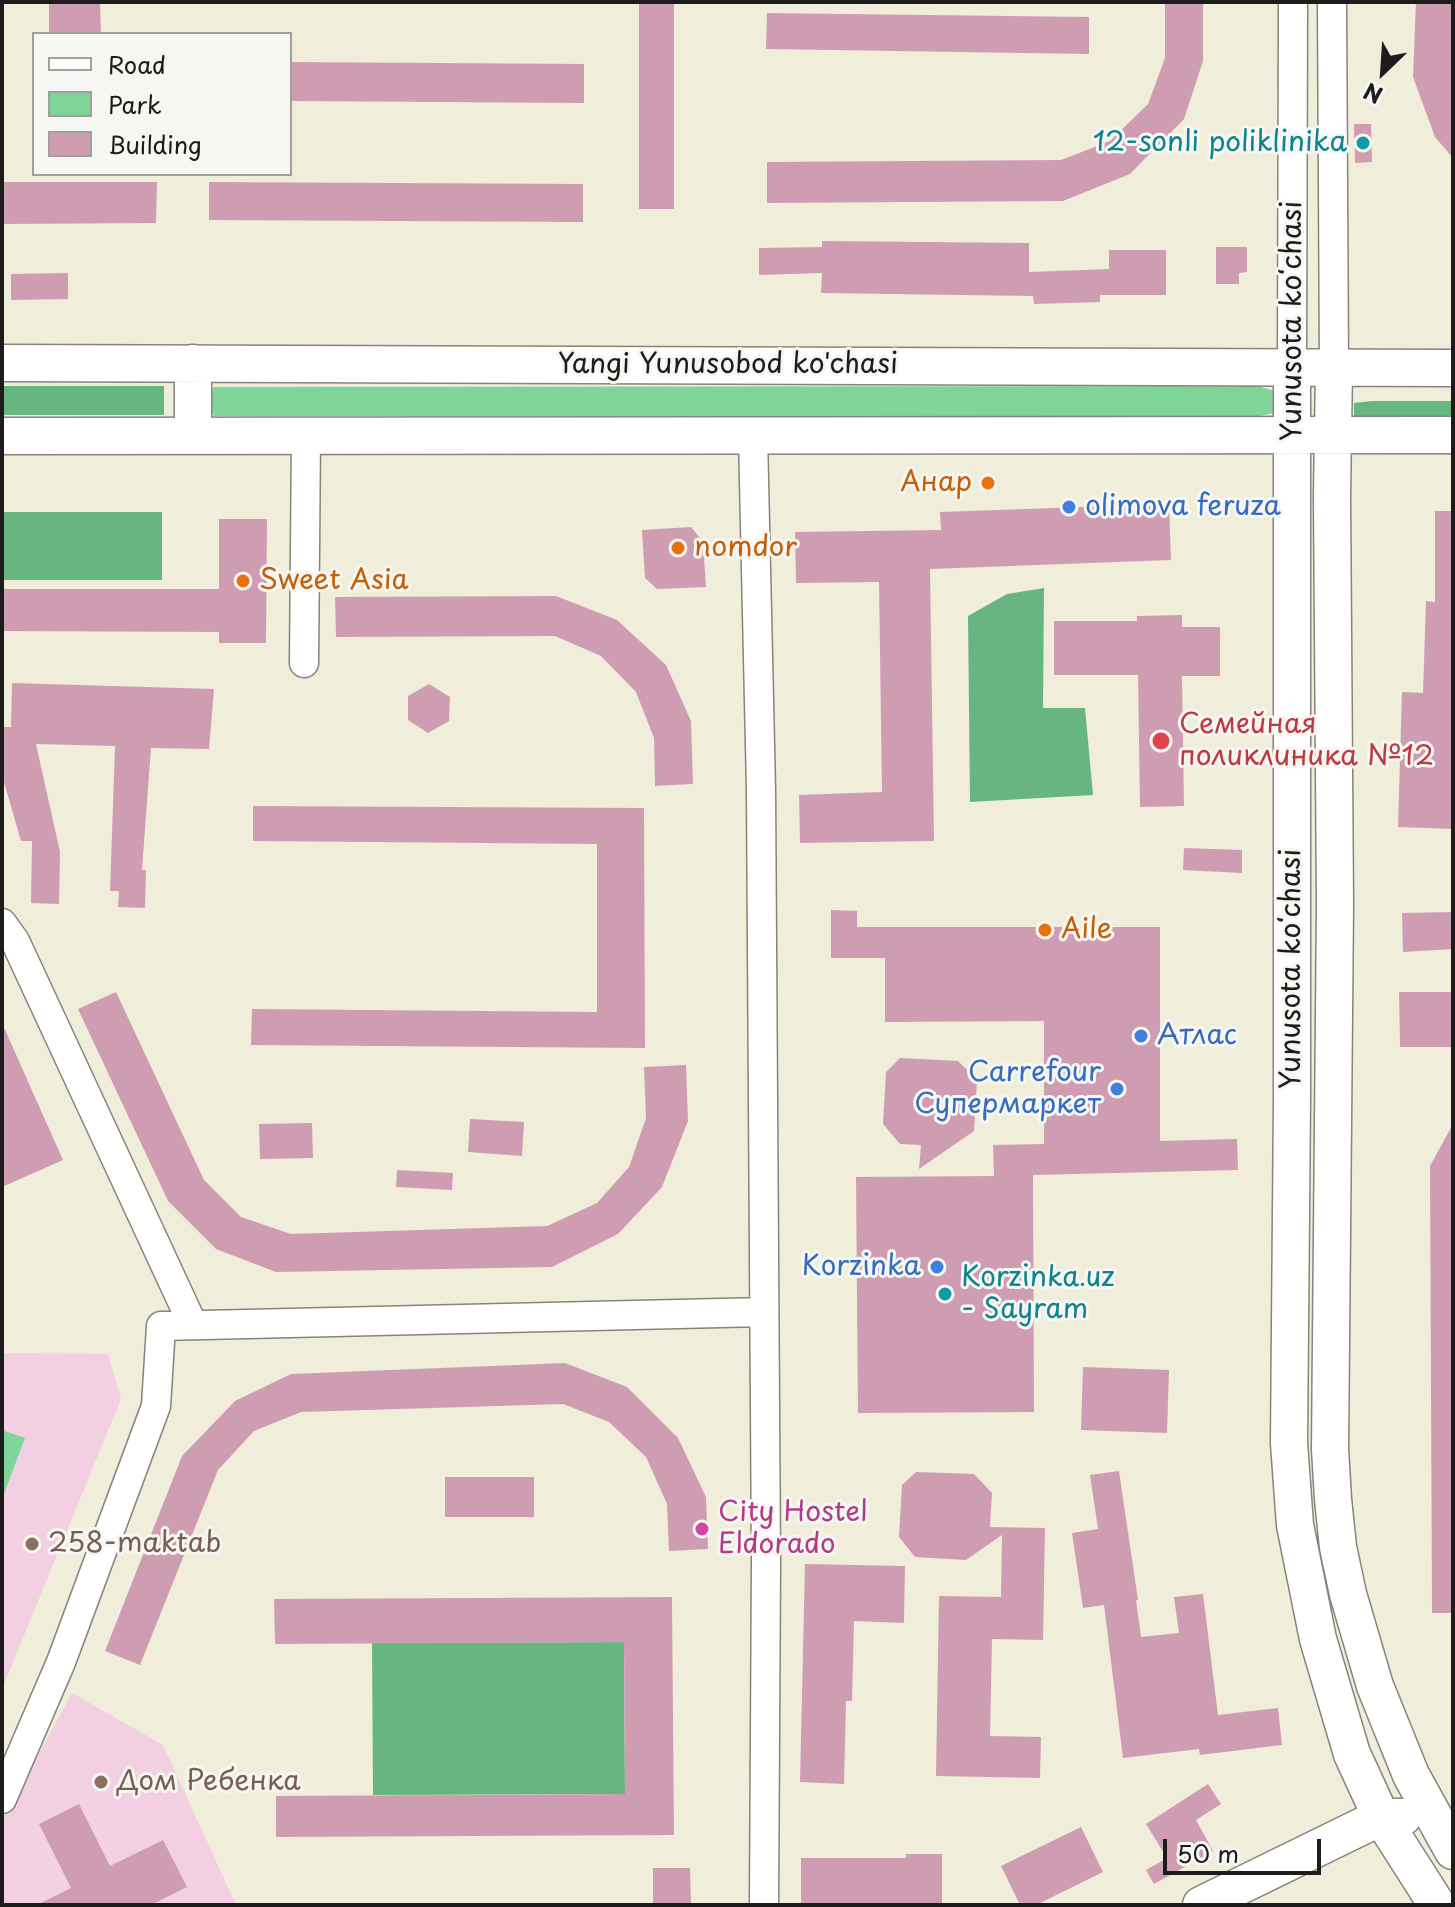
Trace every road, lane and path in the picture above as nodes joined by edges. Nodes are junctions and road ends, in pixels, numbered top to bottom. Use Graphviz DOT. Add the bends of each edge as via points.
graph roads {
  1 [pos="1293,2"];
  2 [pos="1332,2"];
  3 [pos="2,363"];
  4 [pos="193,363"];
  5 [pos="1292,368"];
  6 [pos="1334,368"];
  7 [pos="1453,368"];
  8 [pos="1292,435"];
  9 [pos="1333,435"];
  10 [pos="1453,435"];
  11 [pos="2,436"];
  12 [pos="193,436"];
  13 [pos="306,436"];
  14 [pos="753,436"];
  15 [pos="304,663"];
  16 [pos="2,923"];
  17 [pos="764,1312"];
  18 [pos="193,1325"];
  19 [pos="1411,1775"];
  20 [pos="2,1799"];
  21 [pos="1443,1811"];
  22 [pos="1381,1817"];
  23 [pos="1453,1851"];
  24 [pos="764,1905"];
  25 [pos="1201,1905"];
  26 [pos="1437,1905"];
  1 -- 5 [label="street, Yunusota koʻchasi"];
  2 -- 6 [label="street, Yunusota koʻchasi"];
  3 -- 4 [label="main road, Yangi Yunusobod ko'chasi"];
  4 -- 5 [label="main road, Yangi Yunusobod ko'chasi"];
  4 -- 12 [label="main road"];
  5 -- 6 [label="main road, Yangi Yunusobod ko'chasi"];
  5 -- 8 [label="main road, Yunusota koʻchasi"];
  6 -- 7 [label="main road, Yangi Yunusobod ko'chasi"];
  6 -- 9 [label="main road, Yunusota koʻchasi"];
  8 -- 9 [label="main road"];
  8 -- 14 [label="main road"];
  8 -- 22 [label="main road, Yunusota koʻchasi" via="1289,1443 1295,1525 1318,1639 1352,1754"];
  9 -- 10 [label="main road"];
  9 -- 19 [label="main road, Yunusota koʻchasi" via="1330,1449 1338,1547 1358,1633"];
  11 -- 12 [label="main road"];
  12 -- 13 [label="main road"];
  13 -- 14 [label="main road"];
  13 -- 15 [label="street"];
  14 -- 17 [label="street"];
  16 -- 18 [label="street" via="15,941"];
  17 -- 18 [label="street"];
  17 -- 24 [label="street"];
  18 -- 20 [label="street" via="161,1326 156,1406 61,1662"];
  19 -- 21 [label="main road, Yunusota koʻchasi"];
  19 -- 22 [label="main road"];
  21 -- 22 [label="main road"];
  21 -- 23 [label="main road, Yunusota koʻchasi"];
  22 -- 25 [label="main road"];
  22 -- 26 [label="main road, Yunusota koʻchasi"];
}
